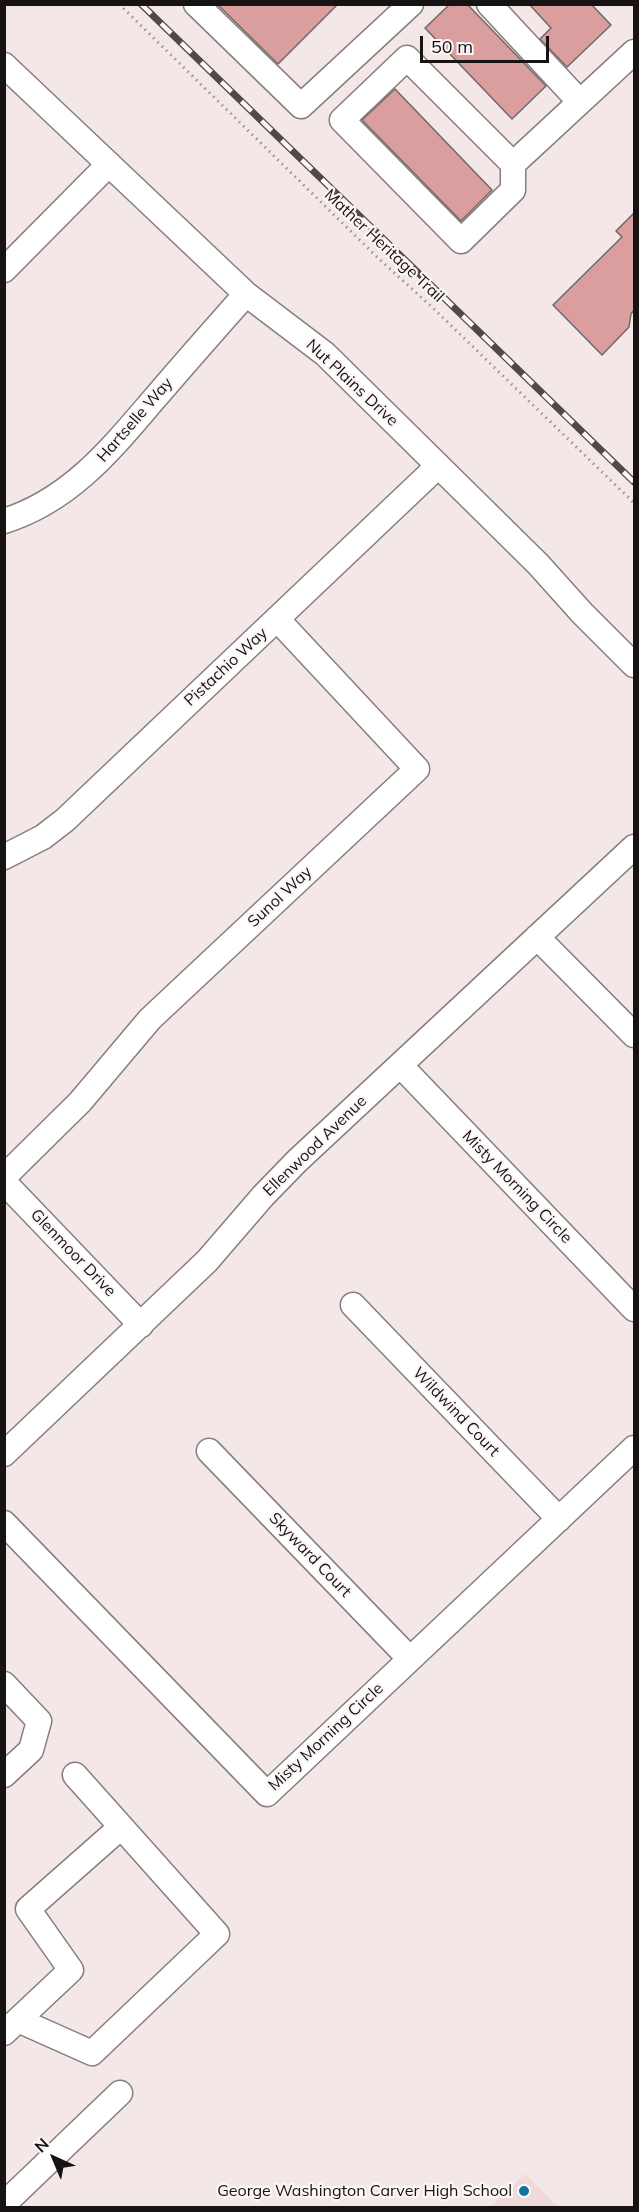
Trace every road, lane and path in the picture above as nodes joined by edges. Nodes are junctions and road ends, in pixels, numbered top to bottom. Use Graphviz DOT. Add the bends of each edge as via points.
graph roads {
  1 [pos="119,4"];
  2 [pos="196,4"];
  3 [pos="411,4"];
  4 [pos="489,4"];
  5 [pos="634,52"];
  6 [pos="4,65"];
  7 [pos="580,102"];
  8 [pos="109,164"];
  9 [pos="513,164"];
  10 [pos="4,270"];
  11 [pos="246,294"];
  12 [pos="438,466"];
  13 [pos="634,503"];
  14 [pos="4,521"];
  15 [pos="277,619"];
  16 [pos="634,665"];
  17 [pos="634,847"];
  18 [pos="4,857"];
  19 [pos="537,937"];
  20 [pos="634,1035"];
  21 [pos="400,1065"];
  22 [pos="4,1177"];
  23 [pos="4,1182"];
  24 [pos="353,1305"];
  25 [pos="634,1309"];
  26 [pos="141,1325"];
  27 [pos="634,1448"];
  28 [pos="209,1452"];
  29 [pos="4,1454"];
  30 [pos="559,1519"];
  31 [pos="4,1523"];
  32 [pos="410,1659"];
  33 [pos="4,1684"];
  34 [pos="4,1775"];
  35 [pos="75,1775"];
  36 [pos="121,1827"];
  37 [pos="11,2027"];
  38 [pos="120,2093"];
  39 [pos="4,2204"];
  1 -- 13 [label="path, Mather Heritage Trail"];
  2 -- 3 [label="street" via="301,106"];
  4 -- 7 [label="street"];
  5 -- 7 [label="street"];
  6 -- 8 [label="street, Nut Plains Drive"];
  7 -- 9 [label="street"];
  8 -- 10 [label="street"];
  8 -- 11 [label="street, Nut Plains Drive"];
  9 -- 9 [label="street" via="513,190 461,241 342,120 407,58"];
  11 -- 12 [label="street, Nut Plains Drive" via="325,354"];
  11 -- 14 [label="street, Hartselle Way" via="100,462 67,490"];
  12 -- 15 [label="street, Pistachio Way"];
  12 -- 16 [label="street, Nut Plains Drive"];
  15 -- 18 [label="street, Pistachio Way" via="65,820 44,837"];
  15 -- 22 [label="street, Sunol Way" via="417,768 150,1019 80,1102"];
  17 -- 19 [label="street, Ellenwood Avenue"];
  19 -- 20 [label="street"];
  19 -- 21 [label="street, Ellenwood Avenue"];
  21 -- 25 [label="street, Misty Morning Circle"];
  21 -- 26 [label="street, Ellenwood Avenue" via="262,1196 207,1261"];
  23 -- 26 [label="street, Glenmoor Drive"];
  24 -- 30 [label="street, Wildwind Court"];
  26 -- 29 [label="street, Ellenwood Avenue"];
  27 -- 30 [label="street, Misty Morning Circle"];
  28 -- 32 [label="street, Skyward Court"];
  30 -- 32 [label="street, Misty Morning Circle"];
  31 -- 32 [label="street, Misty Morning Circle" via="267,1794"];
  33 -- 34 [label="street" via="39,1721 31,1750"];
  35 -- 36 [label="street"];
  36 -- 37 [label="street" via="28,1909 71,1970"];
  36 -- 37 [label="street" via="217,1934 92,2053"];
  38 -- 39 [label="street"];
}
